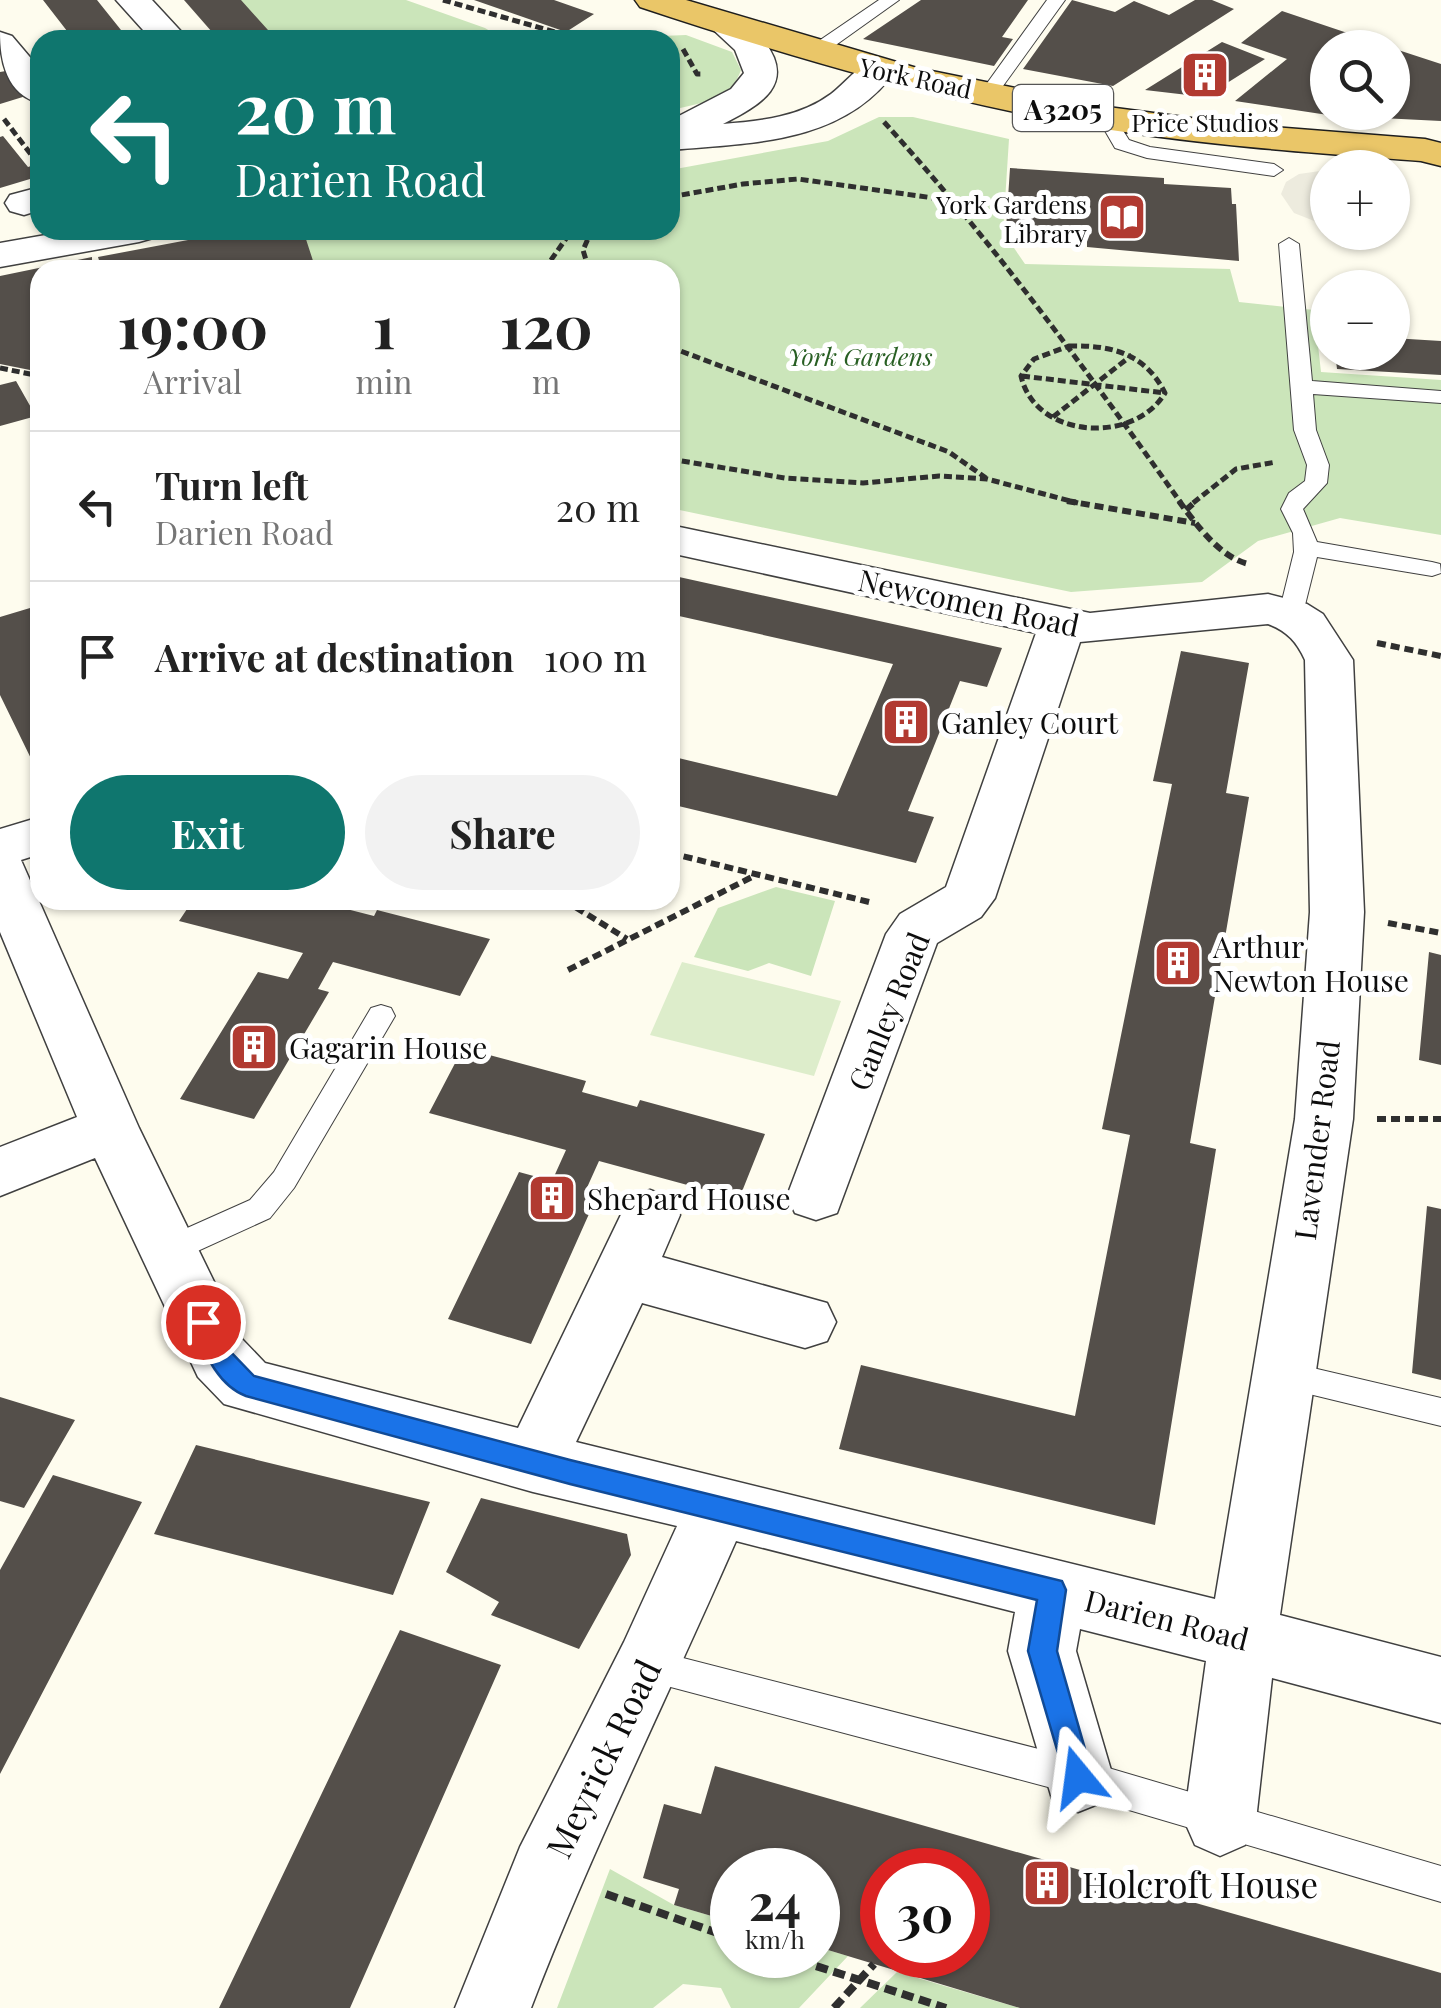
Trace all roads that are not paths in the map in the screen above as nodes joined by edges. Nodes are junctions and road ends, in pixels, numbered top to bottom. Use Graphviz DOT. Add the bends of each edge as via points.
graph roads {
  1 [pos="133,0"];
  2 [pos="652,0"];
  3 [pos="890,0"];
  4 [pos="1056,0"];
  5 [pos="724,24"];
  6 [pos="162,30"];
  7 [pos="0,43"];
  8 [pos="825,57"];
  9 [pos="878,70"];
  10 [pos="30,80"];
  11 [pos="989,93"];
  12 [pos="1106,117"];
  13 [pos="680,132"];
  14 [pos="716,133"];
  15 [pos="680,136"];
  16 [pos="1436,150"];
  17 [pos="1274,170"];
  18 [pos="83,240"];
  19 [pos="1289,244"];
  20 [pos="0,255"];
  21 [pos="1302,387"];
  22 [pos="1441,397"];
  23 [pos="680,540"];
  24 [pos="1306,550"];
  25 [pos="1432,569"];
  26 [pos="1304,610"];
  27 [pos="1063,624"];
  28 [pos="30,838"];
  29 [pos="0,848"];
  30 [pos="0,869"];
  31 [pos="381,1016"];
  32 [pos="110,1128"];
  33 [pos="0,1172"];
  34 [pos="816,1196"];
  35 [pos="650,1216"];
  36 [pos="170,1250"];
  37 [pos="626,1274"];
  38 [pos="804,1322"];
  39 [pos="1283,1375"];
  40 [pos="1441,1412"];
  41 [pos="534,1463"];
  42 [pos="717,1510"];
  43 [pos="1052,1590"];
  44 [pos="1243,1637"];
  45 [pos="648,1666"];
  46 [pos="1441,1690"];
  47 [pos="1078,1777"];
  48 [pos="1220,1820"];
  49 [pos="1441,1884"];
  50 [pos="493,2008"];
  1 -- 6 [label="street"];
  2 -- 5 [label="highway, York Road / A3205"];
  3 -- 8 [label="lane"];
  4 -- 11 [label="lane"];
  5 -- 8 [label="highway, York Road / A3205"];
  5 -- 13 [label="street" via="754,45 763,61 760,78 740,100"];
  7 -- 10 [label="street"];
  8 -- 9 [label="highway, York Road / A3205"];
  8 -- 14 [label="street" via="774,108"];
  9 -- 11 [label="highway, York Road / A3205"];
  9 -- 14 [label="street" via="823,114"];
  11 -- 12 [label="highway, York Road / A3205"];
  12 -- 16 [label="highway, York Road / A3205"];
  12 -- 17 [label="lane" via="1122,144 1147,152"];
  14 -- 15 [label="street"];
  18 -- 20 [label="street"];
  19 -- 21 [label="lane"];
  21 -- 22 [label="lane"];
  21 -- 24 [label="lane" via="1305,430 1318,464 1316,483 1292,508"];
  23 -- 27 [label="street, Newcomen Road"];
  24 -- 25 [label="lane"];
  24 -- 26 [label="lane"];
  26 -- 27 [label="street, Newcomen Road" via="1251,609 1090,629"];
  26 -- 39 [label="street, Lavender Road" via="1329,660 1337,912 1324,1119"];
  27 -- 34 [label="street, Ganley Road" via="969,898 922,922 913,934"];
  28 -- 29 [label="street"];
  30 -- 32 [label="street, Darien Road"];
  31 -- 36 [label="lane" via="260,1209"];
  32 -- 33 [label="street"];
  32 -- 36 [label="street, Darien Road"];
  35 -- 37 [label="street"];
  36 -- 41 [label="street, Darien Road" via="220,1358 246,1385"];
  37 -- 38 [label="street"];
  37 -- 41 [label="street"];
  39 -- 40 [label="lane"];
  39 -- 44 [label="street, Lavender Road"];
  41 -- 42 [label="street, Darien Road"];
  42 -- 43 [label="street, Darien Road"];
  42 -- 45 [label="street, Meyrick Road"];
  43 -- 44 [label="street, Darien Road"];
  43 -- 47 [label="street" via="1042,1651"];
  44 -- 46 [label="street, Darien Road"];
  44 -- 48 [label="street, Lavender Road"];
  45 -- 47 [label="lane"];
  45 -- 50 [label="street, Meyrick Road" via="546,1873"];
  47 -- 48 [label="lane"];
  48 -- 49 [label="lane"];
}
